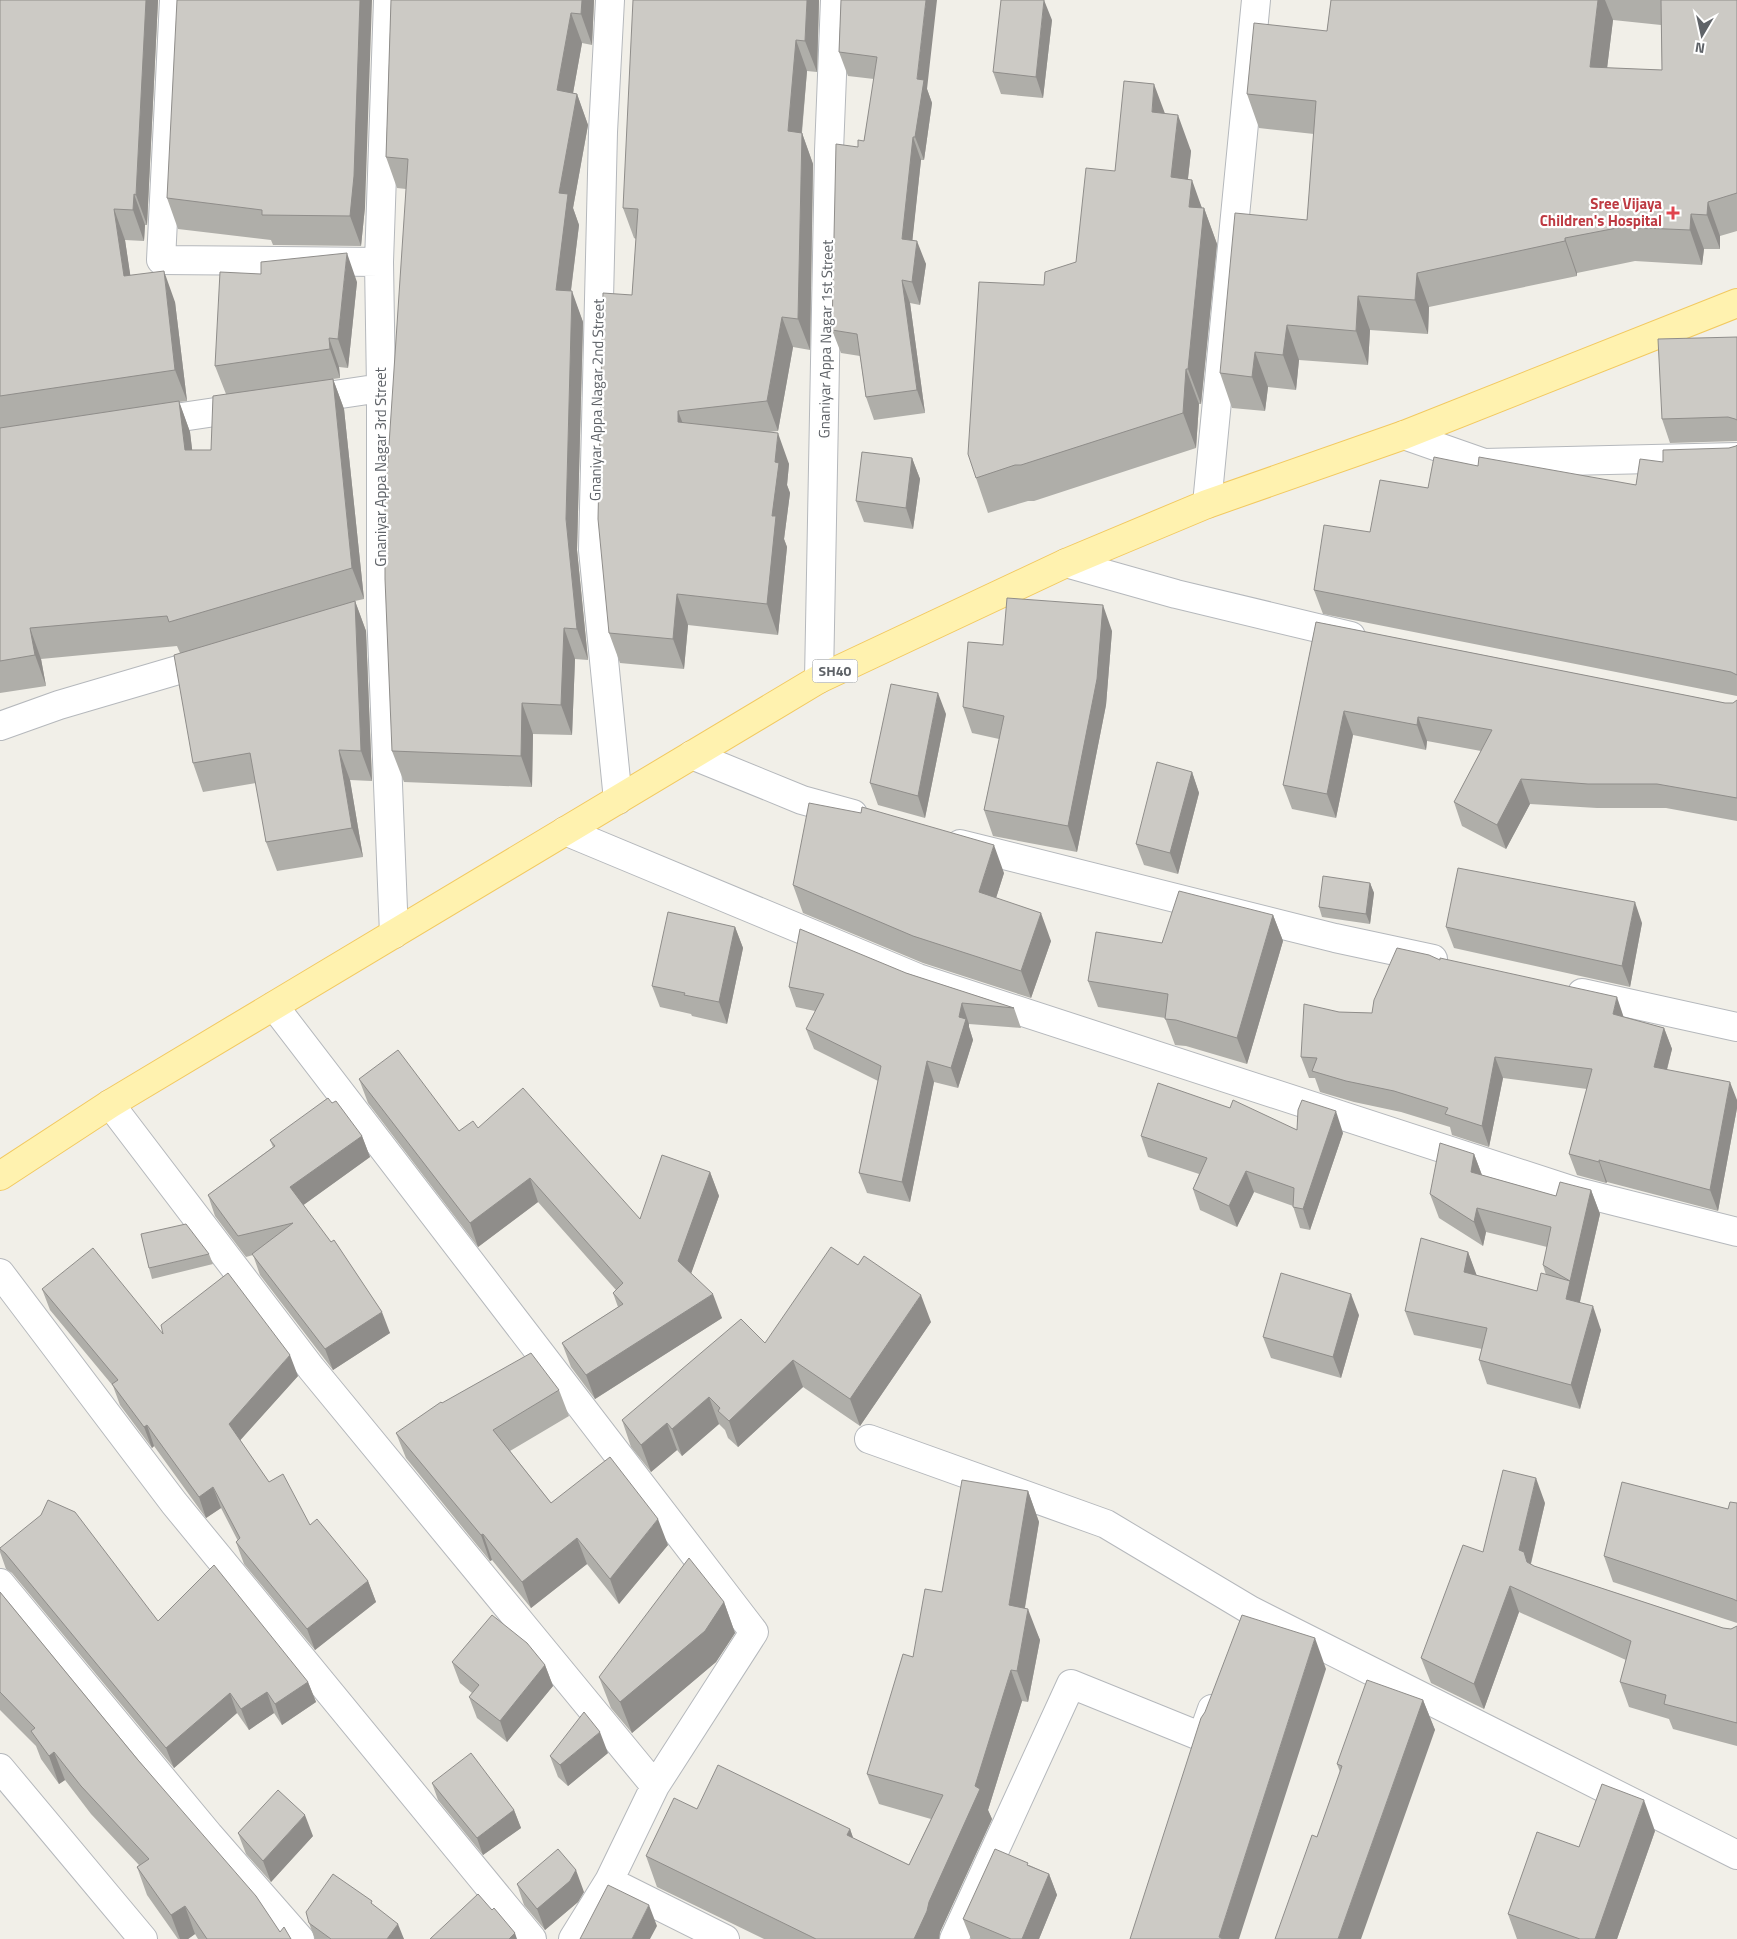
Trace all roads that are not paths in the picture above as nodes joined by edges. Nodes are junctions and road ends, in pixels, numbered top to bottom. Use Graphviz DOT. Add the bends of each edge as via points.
graph roads {
  1 [pos="174,0"];
  2 [pos="388,0"];
  3 [pos="610,0"];
  4 [pos="835,0"];
  5 [pos="1256,0"];
  6 [pos="379,262"];
  7 [pos="1737,303"];
  8 [pos="382,388"];
  9 [pos="127,425"];
  10 [pos="1404,435"];
  11 [pos="1737,458"];
  12 [pos="1207,504"];
  13 [pos="1066,562"];
  14 [pos="381,610"];
  15 [pos="353,618"];
  16 [pos="1371,640"];
  17 [pos="239,652"];
  18 [pos="819,679"];
  19 [pos="0,726"];
  20 [pos="692,755"];
  21 [pos="618,800"];
  22 [pos="878,821"];
  23 [pos="565,831"];
  24 [pos="936,837"];
  25 [pos="394,934"];
  26 [pos="1462,966"];
  27 [pos="1559,988"];
  28 [pos="274,1006"];
  29 [pos="1737,1027"];
  30 [pos="110,1104"];
  31 [pos="0,1176"];
  32 [pos="1737,1232"];
  33 [pos="0,1273"];
  34 [pos="869,1439"];
  35 [pos="0,1583"];
  36 [pos="1250,1610"];
  37 [pos="1240,1636"];
  38 [pos="1220,1688"];
  39 [pos="0,1768"];
  40 [pos="655,1786"];
  41 [pos="1737,1855"];
  42 [pos="609,1881"];
  43 [pos="143,1939"];
  44 [pos="300,1939"];
  45 [pos="532,1939"];
  46 [pos="573,1939"];
  47 [pos="725,1939"];
  48 [pos="954,1939"];
  1 -- 6 [label="street" via="161,260"];
  2 -- 6 [label="street, Gnaniyar Appa Nagar 3rd Street"];
  3 -- 21 [label="street, Gnaniyar Appa Nagar 2nd Street" via="603,132 593,550"];
  4 -- 18 [label="street, Gnaniyar Appa Nagar 1st Street"];
  5 -- 12 [label="street"];
  6 -- 8 [label="street, Gnaniyar Appa Nagar 3rd Street"];
  7 -- 10 [label="main road, SH40"];
  8 -- 9 [label="street"];
  8 -- 14 [label="street, Gnaniyar Appa Nagar 3rd Street"];
  10 -- 11 [label="street" via="1484,464"];
  10 -- 12 [label="main road, SH40"];
  12 -- 13 [label="main road, SH40"];
  13 -- 16 [label="street" via="1176,594"];
  13 -- 18 [label="main road, SH40"];
  14 -- 15 [label="street"];
  14 -- 25 [label="street, Gnaniyar Appa Nagar 3rd Street"];
  17 -- 19 [label="street" via="59,704"];
  18 -- 20 [label="main road, SH40"];
  20 -- 21 [label="main road, SH40"];
  20 -- 22 [label="street" via="802,800"];
  21 -- 23 [label="main road, SH40"];
  23 -- 25 [label="main road, SH40"];
  23 -- 32 [label="street" via="918,978 1574,1191"];
  24 -- 26 [label="street" via="1335,938"];
  25 -- 28 [label="main road, SH40"];
  27 -- 29 [label="street"];
  28 -- 30 [label="main road, SH40"];
  28 -- 40 [label="street" via="754,1632"];
  30 -- 31 [label="main road, SH40"];
  30 -- 40 [label="street" via="311,1368"];
  33 -- 45 [label="street" via="174,1502"];
  34 -- 36 [label="street" via="1106,1524"];
  35 -- 44 [label="street" via="209,1835"];
  36 -- 37 [label="street"];
  36 -- 41 [label="street"];
  38 -- 48 [label="street" via="1202,1738 1071,1684"];
  39 -- 43 [label="street"];
  40 -- 42 [label="street"];
  42 -- 46 [label="street"];
  42 -- 47 [label="street"];
}
